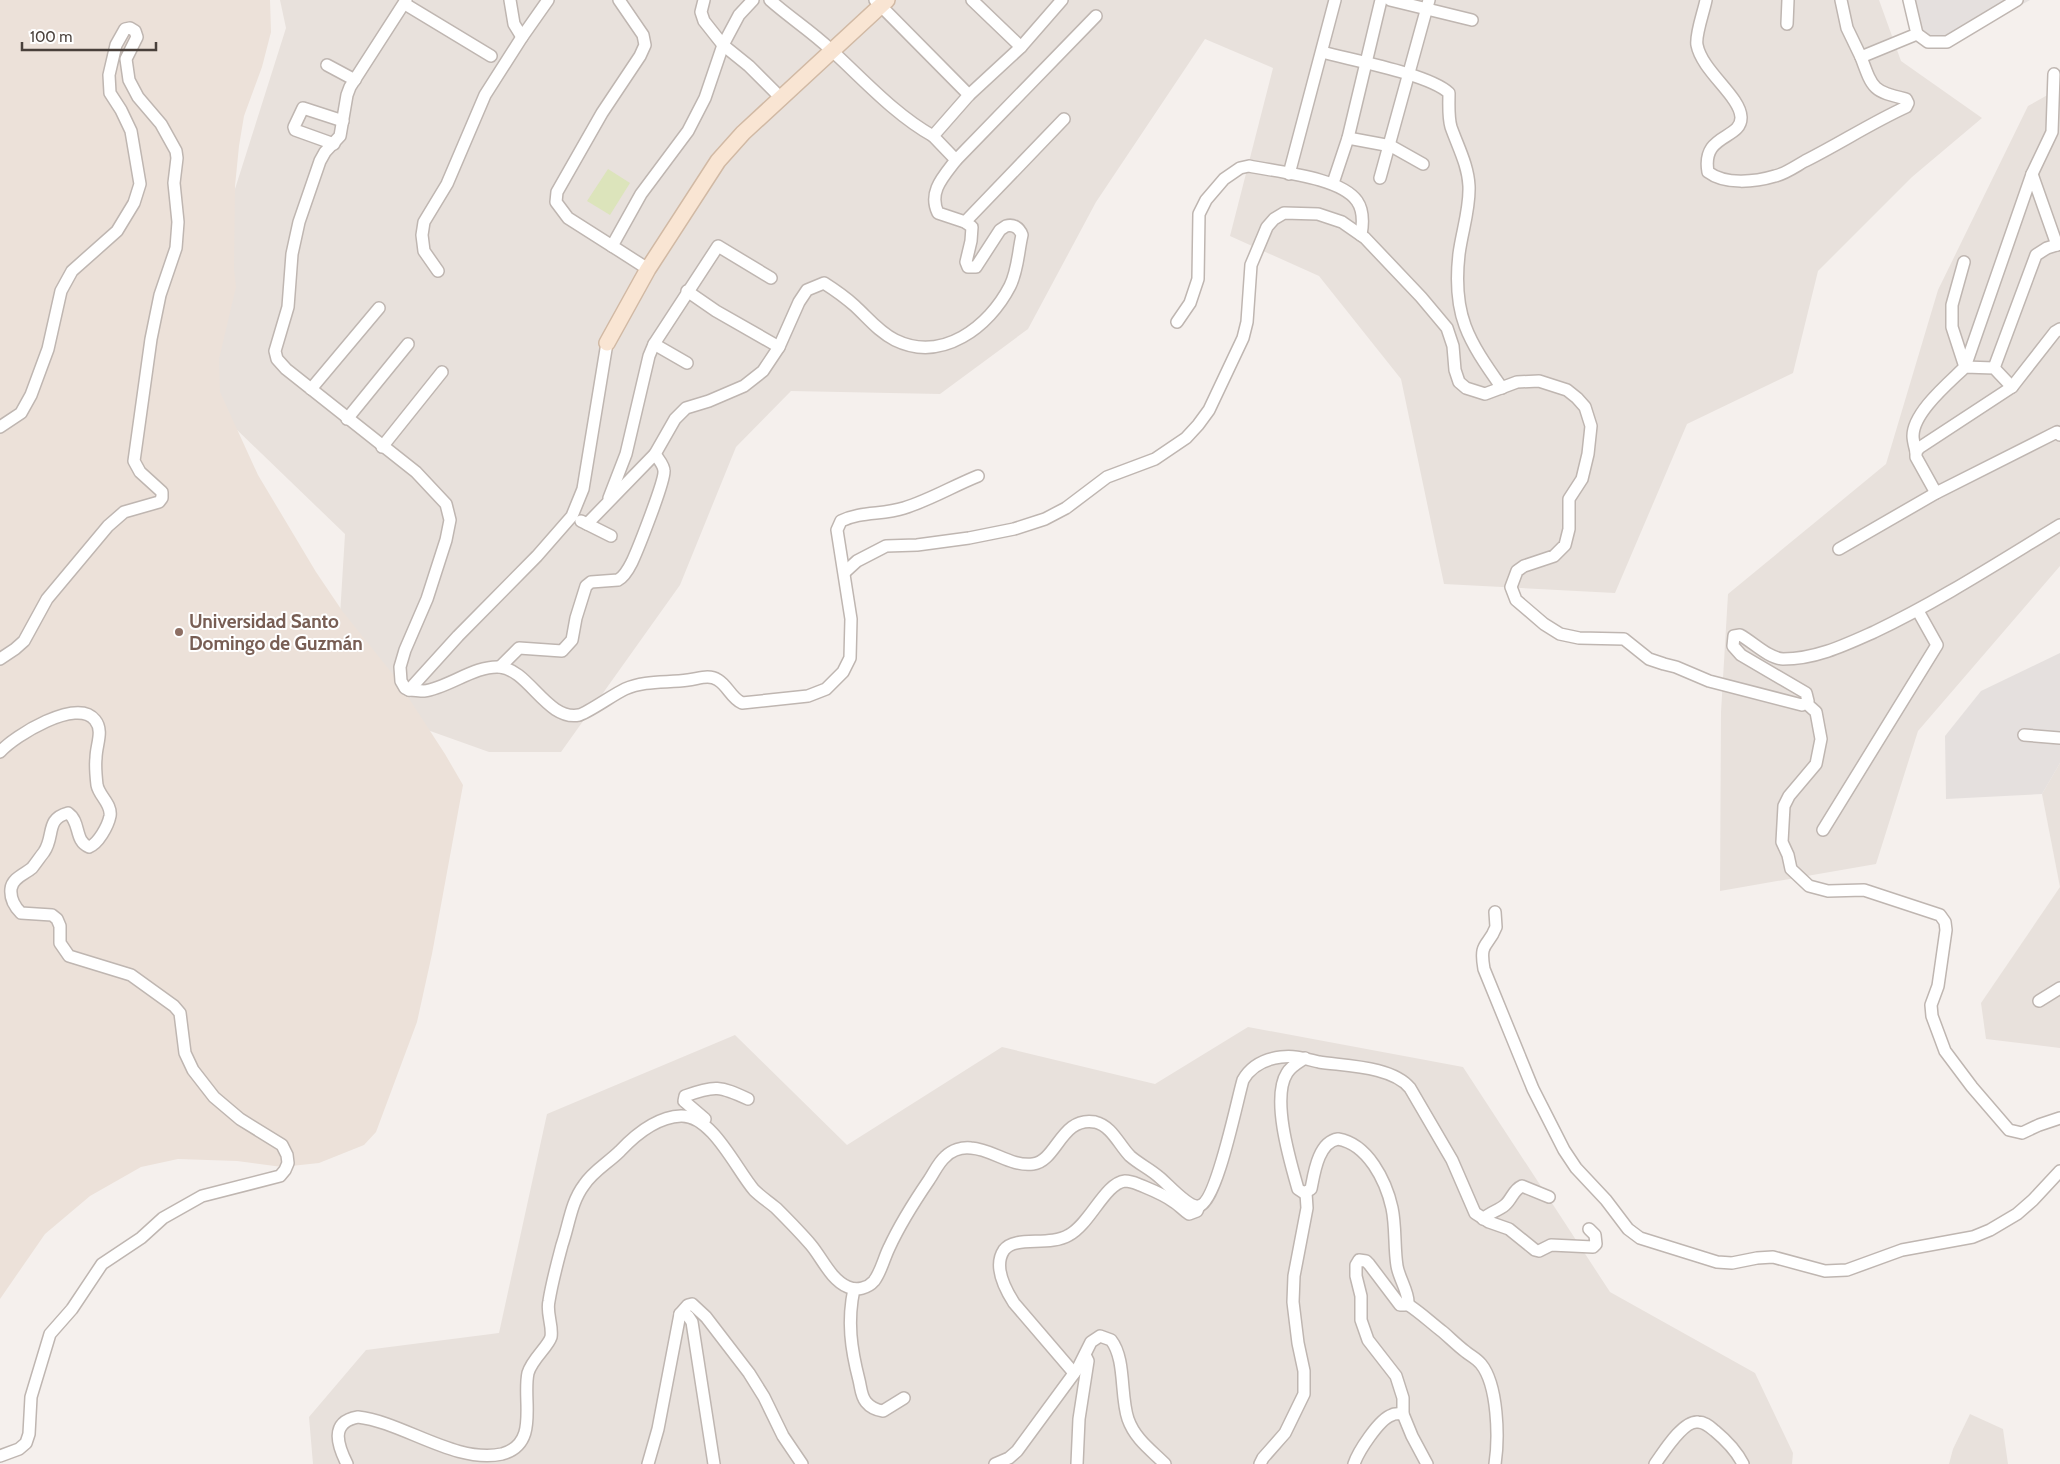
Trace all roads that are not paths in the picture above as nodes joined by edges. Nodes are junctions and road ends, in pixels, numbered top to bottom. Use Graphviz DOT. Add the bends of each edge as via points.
graph roads {
  1 [pos="510,0"];
  2 [pos="548,0"];
  3 [pos="619,0"];
  4 [pos="704,0"];
  5 [pos="753,0"];
  6 [pos="770,0"];
  7 [pos="972,0"];
  8 [pos="1062,0"];
  9 [pos="1335,0"];
  10 [pos="1381,0"];
  11 [pos="1390,0"];
  12 [pos="1706,0"];
  13 [pos="1788,0"];
  14 [pos="1841,0"];
  15 [pos="1909,0"];
  16 [pos="2017,0"];
  17 [pos="405,2"];
  18 [pos="881,2"];
  19 [pos="1428,4"];
  20 [pos="1096,16"];
  21 [pos="1472,20"];
  22 [pos="1786,24"];
  23 [pos="1917,34"];
  24 [pos="522,37"];
  25 [pos="723,46"];
  26 [pos="1021,47"];
  27 [pos="832,50"];
  28 [pos="1322,52"];
  29 [pos="491,56"];
  30 [pos="1861,57"];
  31 [pos="1366,64"];
  32 [pos="327,65"];
  33 [pos="2054,74"];
  34 [pos="1409,75"];
  35 [pos="355,80"];
  36 [pos="969,95"];
  37 [pos="782,99"];
  38 [pos="1064,119"];
  39 [pos="343,121"];
  40 [pos="2056,130"];
  41 [pos="933,136"];
  42 [pos="1348,138"];
  43 [pos="334,144"];
  44 [pos="1391,146"];
  45 [pos="956,160"];
  46 [pos="1423,164"];
  47 [pos="1289,174"];
  48 [pos="2032,174"];
  49 [pos="1380,178"];
  50 [pos="1333,183"];
  51 [pos="965,222"];
  52 [pos="1361,235"];
  53 [pos="2058,245"];
  54 [pos="612,246"];
  55 [pos="1964,262"];
  56 [pos="648,269"];
  57 [pos="438,271"];
  58 [pos="771,278"];
  59 [pos="687,291"];
  60 [pos="379,308"];
  61 [pos="1177,322"];
  62 [pos="2060,329"];
  63 [pos="607,343"];
  64 [pos="408,344"];
  65 [pos="654,344"];
  66 [pos="779,347"];
  67 [pos="687,363"];
  68 [pos="1966,367"];
  69 [pos="1994,368"];
  70 [pos="442,372"];
  71 [pos="2012,387"];
  72 [pos="1502,388"];
  73 [pos="311,389"];
  74 [pos="347,419"];
  75 [pos="0,427"];
  76 [pos="2060,435"];
  77 [pos="382,447"];
  78 [pos="1916,452"];
  79 [pos="655,454"];
  80 [pos="978,476"];
  81 [pos="1936,493"];
  82 [pos="607,503"];
  83 [pos="572,516"];
  84 [pos="587,524"];
  85 [pos="2060,525"];
  86 [pos="611,536"];
  87 [pos="1839,549"];
  88 [pos="845,572"];
  89 [pos="1918,611"];
  90 [pos="0,659"];
  91 [pos="500,667"];
  92 [pos="409,690"];
  93 [pos="1806,703"];
  94 [pos="2024,735"];
  95 [pos="2060,738"];
  96 [pos="0,752"];
  97 [pos="1823,830"];
  98 [pos="1495,912"];
  99 [pos="2060,988"];
  100 [pos="2039,1001"];
  101 [pos="1305,1058"];
  102 [pos="748,1099"];
  103 [pos="2060,1118"];
  104 [pos="722,1146"];
  105 [pos="2060,1171"];
  106 [pos="1306,1193"];
  107 [pos="1548,1197"];
  108 [pos="1199,1206"];
  109 [pos="1483,1219"];
  110 [pos="1589,1229"];
  111 [pos="854,1289"];
  112 [pos="1407,1304"];
  113 [pos="680,1314"];
  114 [pos="1085,1355"];
  115 [pos="1074,1373"];
  116 [pos="904,1398"];
  117 [pos="1403,1414"];
  118 [pos="0,1456"];
  119 [pos="347,1464"];
  120 [pos="648,1464"];
  121 [pos="714,1464"];
  122 [pos="802,1464"];
  123 [pos="995,1464"];
  124 [pos="1078,1464"];
  125 [pos="1164,1464"];
  126 [pos="1260,1464"];
  127 [pos="1354,1464"];
  128 [pos="1427,1464"];
  129 [pos="1495,1464"];
  130 [pos="1655,1464"];
  131 [pos="1743,1464"];
  1 -- 24 [label="street" via="514,24"];
  2 -- 24 [label="street"];
  3 -- 54 [label="street" via="643,35 645,45 557,192 556,202 568,218"];
  4 -- 25 [label="street" via="701,12 704,21"];
  5 -- 25 [label="street" via="739,15"];
  6 -- 27 [label="street"];
  7 -- 26 [label="street"];
  8 -- 26 [label="street"];
  9 -- 28 [label="street"];
  10 -- 31 [label="street"];
  11 -- 19 [label="street"];
  12 -- 30 [label="street" via="1697,44 1707,67 1738,106 1741,116 1741,123 1735,131 1709,150 1708,172 1714,177 1748,180 1776,176 1906,107 1906,99 1880,93 1869,79"];
  13 -- 22 [label="street"];
  14 -- 30 [label="street" via="1846,28"];
  15 -- 23 [label="street"];
  16 -- 23 [label="street" via="1946,42 1928,42"];
  17 -- 29 [label="street"];
  17 -- 35 [label="street"];
  18 -- 27 [label="street"];
  18 -- 36 [label="street"];
  19 -- 21 [label="street"];
  19 -- 34 [label="street"];
  20 -- 45 [label="street"];
  23 -- 30 [label="street"];
  24 -- 57 [label="street" via="485,95 450,176 424,222 424,251"];
  25 -- 37 [label="street"];
  25 -- 54 [label="street" via="705,98 688,131 642,194"];
  26 -- 36 [label="street"];
  27 -- 37 [label="street"];
  27 -- 41 [label="street" via="880,96"];
  28 -- 31 [label="street"];
  28 -- 47 [label="street"];
  31 -- 34 [label="street"];
  31 -- 42 [label="street"];
  32 -- 35 [label="street"];
  33 -- 40 [label="street"];
  34 -- 44 [label="street"];
  34 -- 72 [label="street" via="1440,86 1448,93 1451,125 1467,168 1469,187 1459,254 1458,303 1464,328"];
  35 -- 39 [label="street" via="347,95"];
  36 -- 41 [label="street"];
  37 -- 56 [label="street" via="743,133 718,161"];
  38 -- 51 [label="street"];
  39 -- 43 [label="street" via="340,136"];
  39 -- 43 [label="street" via="303,108 294,127"];
  40 -- 48 [label="street"];
  41 -- 45 [label="street"];
  42 -- 44 [label="street"];
  42 -- 50 [label="street"];
  43 -- 73 [label="street" via="320,161 299,222 292,254 288,307 276,350 278,359 286,368"];
  44 -- 46 [label="street"];
  44 -- 49 [label="street"];
  45 -- 51 [label="street" via="934,192 934,206 938,214"];
  47 -- 50 [label="street"];
  47 -- 61 [label="street" via="1249,166 1240,168 1224,179 1206,200 1199,214 1198,280 1190,303"];
  48 -- 53 [label="street"];
  48 -- 68 [label="street"];
  50 -- 52 [label="street" via="1357,201 1362,213"];
  51 -- 66 [label="street" via="973,231 966,262 971,268 976,267 1006,226 1014,226 1022,234 1010,286 990,316 971,333 937,348 914,347 880,331 855,306 824,283 807,290"];
  52 -- 72 [label="street" via="1421,296 1447,328 1459,382 1480,394"];
  52 -- 88 [label="street" via="1342,222 1318,214 1289,212 1270,222 1251,265 1247,322 1240,346 1204,418 1186,438 1156,459 1107,478 1045,519 969,538 886,546 857,561"];
  53 -- 69 [label="street" via="2036,255"];
  54 -- 56 [label="street"];
  55 -- 68 [label="street" via="1952,305 1952,327"];
  56 -- 63 [label="street"];
  58 -- 59 [label="street" via="719,246"];
  59 -- 65 [label="street"];
  59 -- 66 [label="street"];
  60 -- 73 [label="street"];
  62 -- 71 [label="street"];
  63 -- 83 [label="street" via="584,489"];
  64 -- 74 [label="street"];
  65 -- 67 [label="street"];
  65 -- 82 [label="street" via="626,454"];
  66 -- 79 [label="street" via="763,371 744,386 686,408 675,419"];
  68 -- 69 [label="street"];
  68 -- 78 [label="street" via="1928,404 1912,435"];
  69 -- 71 [label="street"];
  70 -- 77 [label="street"];
  71 -- 78 [label="street"];
  72 -- 93 [label="street" via="1530,380 1561,387 1582,402 1591,426 1585,472 1569,499 1569,529 1564,545 1554,556 1517,571 1511,587 1516,600 1560,634 1579,638 1624,639 1650,659 1709,680 1800,705"];
  73 -- 74 [label="street"];
  74 -- 77 [label="street"];
  75 -- 90 [label="street" via="21,412 31,395 48,349 61,291 72,271 117,231 134,203 140,184 131,132 110,93 109,75 116,44 125,29 130,28 137,37 126,59 129,80 138,97 165,129 177,158 174,183 178,222 176,248 160,295 151,339 134,460 140,472 162,492 162,498 159,502 124,512 108,526 47,599 24,641"];
  76 -- 81 [label="street" via="2057,432"];
  77 -- 92 [label="street" via="433,489 446,504 450,520 427,600 400,668 401,681"];
  78 -- 81 [label="street"];
  79 -- 82 [label="street"];
  79 -- 91 [label="street" via="664,471 662,481 642,539 622,578 592,582 586,586 572,640 562,651 519,648"];
  80 -- 88 [label="street" via="903,509 851,516 841,521 837,530"];
  81 -- 87 [label="street"];
  82 -- 84 [label="street"];
  83 -- 84 [label="street"];
  83 -- 92 [label="street"];
  84 -- 86 [label="street"];
  85 -- 89 [label="street"];
  88 -- 91 [label="street" via="852,619 850,658 833,683 808,696 742,703 734,699 717,679 708,677 644,683 627,688 580,715 566,714 541,698 516,674"];
  89 -- 93 [label="street" via="1834,650 1807,656 1774,657 1740,635 1734,636 1734,646 1741,655 1804,692 1808,698"];
  89 -- 97 [label="street" via="1937,645"];
  91 -- 92 [label="street" via="481,670 425,691"];
  93 -- 103 [label="street" via="1816,712 1821,739 1816,764 1788,796 1784,806 1782,842 1791,869 1809,886 1828,891 1864,890 1940,915 1946,930 1938,986 1931,1005 1945,1051 2009,1130 2022,1133"];
  94 -- 95 [label="street"];
  96 -- 118 [label="street" via="9,741 72,712 93,718 97,723 100,733 96,756 97,786 109,806 106,826 97,842 89,847 80,840 72,816 68,813 56,818 45,850 32,867 14,881 11,889 15,907 22,914 52,915 57,919 60,943 68,956 131,975 174,1006 180,1013 184,1053 193,1070 214,1097 240,1119 282,1145 288,1163 280,1176 202,1196 163,1218 141,1238 102,1264 72,1309 50,1334 31,1398 26,1443"];
  98 -- 105 [label="street" via="1496,928 1482,952 1484,969 1532,1089 1573,1163 1628,1229 1640,1238 1717,1262 1773,1257 1825,1271 1847,1270 1902,1250 1973,1237 1990,1230 2017,1214"];
  99 -- 100 [label="street"];
  101 -- 106 [label="street" via="1288,1071 1281,1090 1283,1130 1291,1165 1298,1189"];
  101 -- 108 [label="street" via="1275,1058 1259,1064 1246,1075 1222,1162 1209,1198"];
  101 -- 109 [label="street" via="1377,1071 1408,1084 1452,1160 1473,1210"];
  102 -- 104 [label="street" via="724,1088 708,1089 683,1098 707,1120"];
  104 -- 111 [label="street" via="754,1190 818,1253 833,1276"];
  104 -- 119 [label="street" via="699,1121 688,1116 670,1118 649,1127 629,1142 580,1189 548,1302 550,1338 528,1372 527,1426 517,1445 506,1452 480,1456 430,1443 402,1430 358,1417 344,1423 338,1435 338,1447"];
  106 -- 112 [label="street" via="1311,1189 1321,1156 1332,1141 1351,1144 1368,1157 1390,1201 1397,1264"];
  106 -- 126 [label="street" via="1307,1208 1294,1276 1293,1302 1304,1371 1304,1394 1285,1433"];
  107 -- 109 [label="street" via="1522,1186 1505,1205"];
  108 -- 111 [label="street" via="1188,1203 1129,1155 1106,1128 1094,1122 1071,1129 1048,1157 1037,1164 1005,1160 974,1148 962,1148 944,1158 918,1196 873,1282 864,1288"];
  108 -- 115 [label="street" via="1197,1212 1189,1214 1150,1188 1120,1182 1108,1189 1091,1216 1071,1235 1047,1242 1015,1242 1003,1251 1000,1268 1008,1295"];
  109 -- 110 [label="street" via="1509,1229 1539,1251 1551,1244 1593,1247 1596,1239"];
  111 -- 116 [label="street" via="850,1332 863,1398 870,1406 883,1411"];
  112 -- 117 [label="street" via="1399,1303 1366,1261 1357,1262 1361,1320 1368,1340 1396,1376 1403,1398"];
  112 -- 129 [label="street" via="1485,1370 1497,1417"];
  113 -- 120 [label="street"];
  113 -- 121 [label="street" via="688,1316 692,1322"];
  113 -- 122 [label="street" via="692,1304 706,1317 757,1385 782,1436"];
  114 -- 115 [label="street"];
  114 -- 124 [label="street" via="1088,1362 1079,1419"];
  114 -- 125 [label="street" via="1096,1337 1104,1336 1114,1343 1130,1425 1142,1443"];
  115 -- 123 [label="street" via="1017,1451"];
  117 -- 127 [label="street" via="1385,1418"];
  117 -- 128 [label="street"];
  130 -- 131 [label="street" via="1686,1425 1698,1422 1725,1440"];
}
